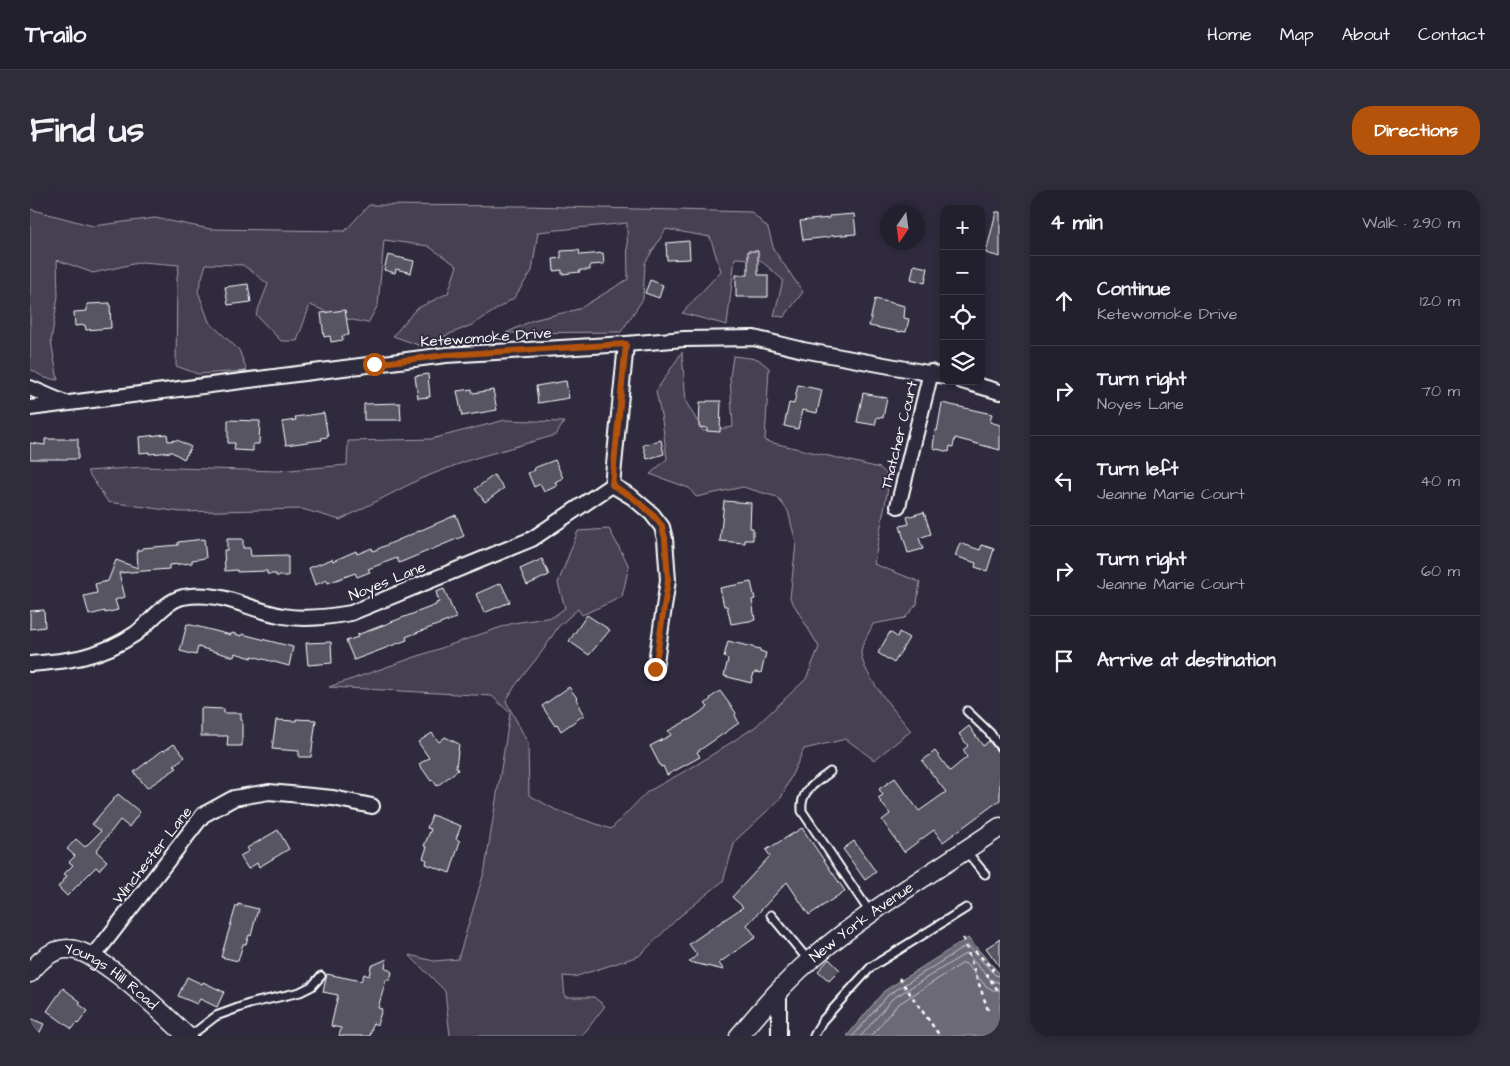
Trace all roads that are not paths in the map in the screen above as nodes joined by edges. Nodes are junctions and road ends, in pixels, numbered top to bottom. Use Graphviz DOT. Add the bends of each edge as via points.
graph roads {
  1 [pos="626,344"];
  2 [pos="937,374"];
  3 [pos="976,385"];
  4 [pos="30,388"];
  5 [pos="1000,392"];
  6 [pos="65,403"];
  7 [pos="30,408"];
  8 [pos="612,485"];
  9 [pos="898,506"];
  10 [pos="30,664"];
  11 [pos="655,669"];
  12 [pos="967,711"];
  13 [pos="1000,746"];
  14 [pos="830,772"];
  15 [pos="372,806"];
  16 [pos="1000,828"];
  17 [pos="966,850"];
  18 [pos="985,874"];
  19 [pos="966,908"];
  20 [pos="871,914"];
  21 [pos="772,915"];
  22 [pos="93,957"];
  23 [pos="809,961"];
  24 [pos="30,973"];
  25 [pos="321,976"];
  26 [pos="779,990"];
  27 [pos="188,1036"];
  28 [pos="739,1036"];
  29 [pos="779,1036"];
  30 [pos="814,1036"];
  1 -- 2 [label="street, Ketewomoke Drive" via="754,338"];
  1 -- 6 [label="street, Ketewomoke Drive" via="446,355"];
  1 -- 8 [label="street"];
  2 -- 9 [label="street, Thatcher Court"];
  3 -- 5 [label="street"];
  4 -- 6 [label="street"];
  6 -- 7 [label="street, Ketewomoke Drive"];
  8 -- 10 [label="street, Noyes Lane" via="532,539 351,613 320,618 283,616 208,595 180,598 157,613 135,634 100,652 67,661"];
  8 -- 11 [label="street" via="652,514 662,526 665,538 668,580"];
  12 -- 13 [label="lane"];
  14 -- 20 [label="lane" via="805,792 801,800 802,811"];
  15 -- 22 [label="street, Winchester Lane" via="333,798 269,792 234,798 203,815"];
  16 -- 17 [label="street, New York Avenue"];
  17 -- 18 [label="lane"];
  17 -- 20 [label="street, New York Avenue"];
  19 -- 30 [label="lane" via="871,967 822,1021"];
  20 -- 23 [label="street, New York Avenue"];
  21 -- 23 [label="lane"];
  22 -- 24 [label="street, Youngs Hill Road" via="74,950 60,950 48,955"];
  22 -- 27 [label="street, Youngs Hill Road"];
  23 -- 26 [label="street, New York Avenue"];
  25 -- 27 [label="lane" via="300,992 216,1016"];
  26 -- 28 [label="street, New York Avenue"];
  26 -- 29 [label="street"];
}
